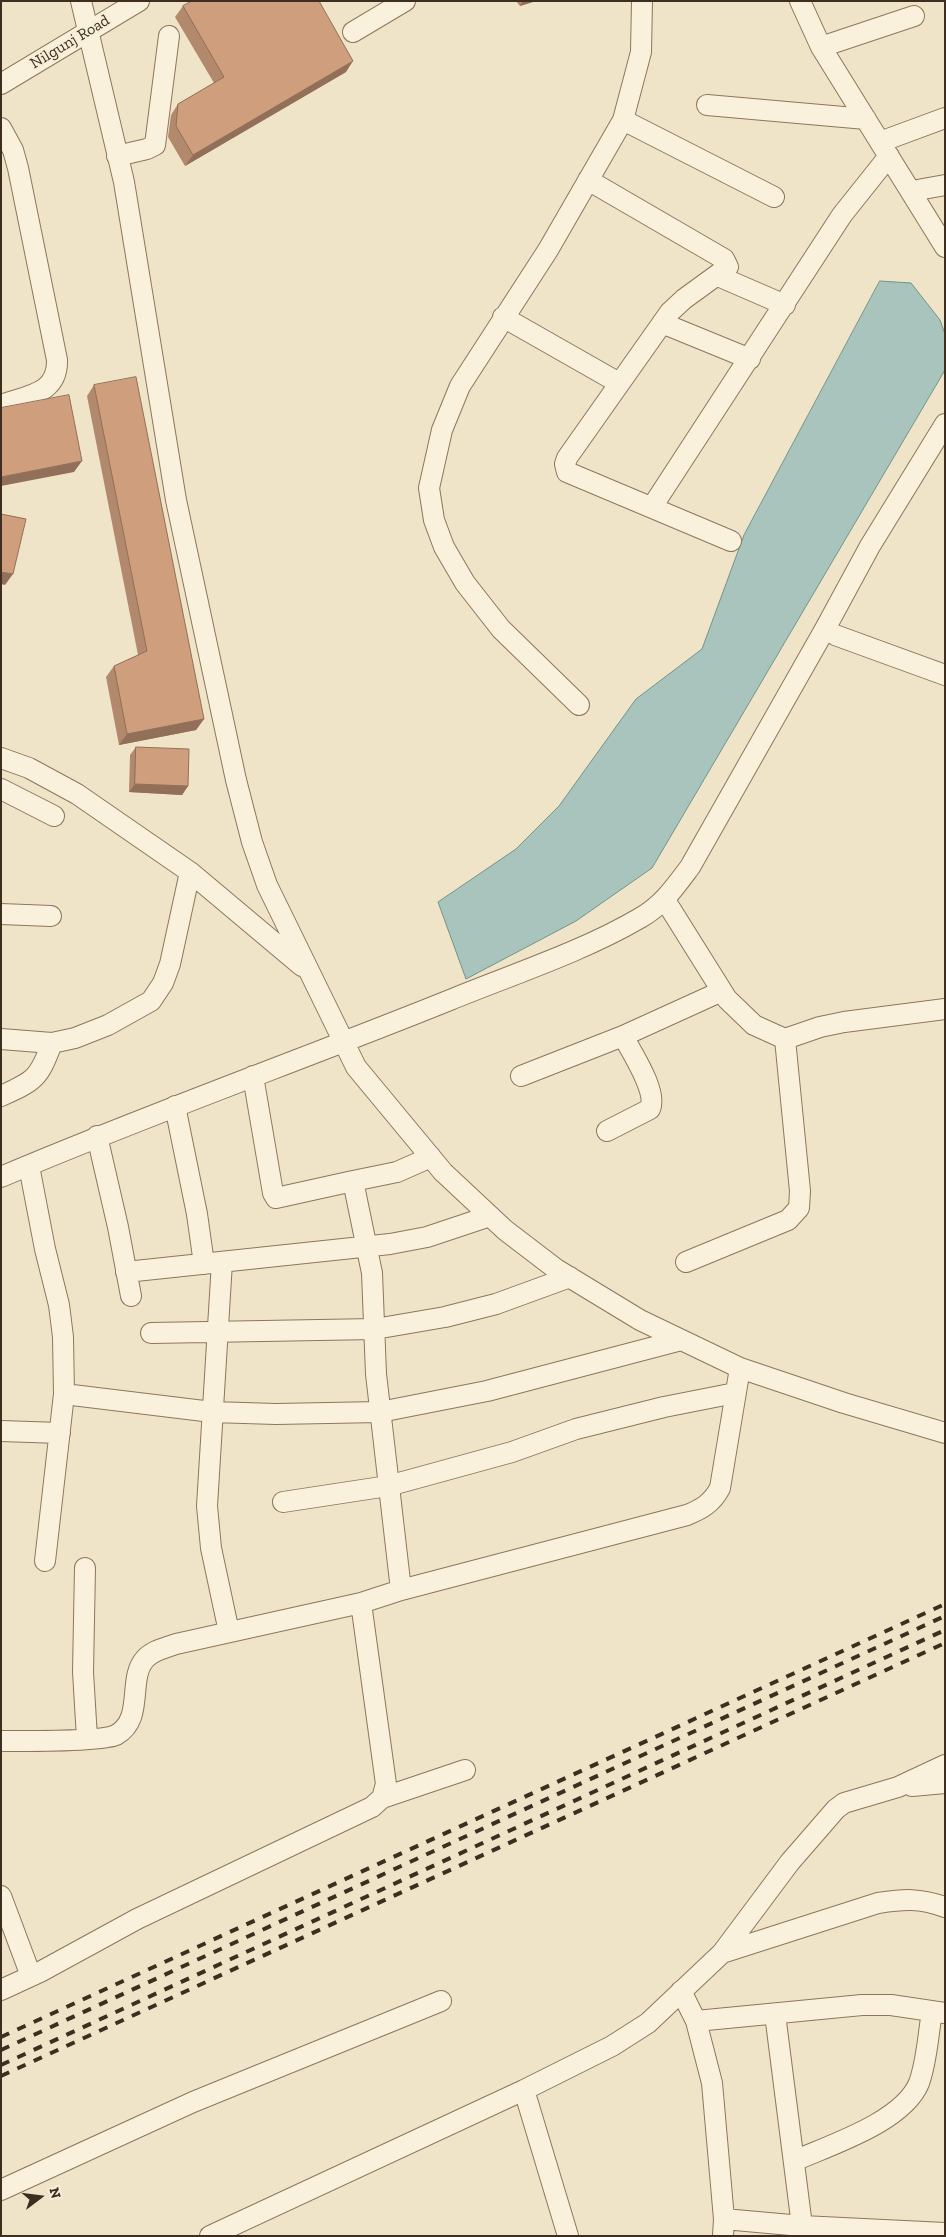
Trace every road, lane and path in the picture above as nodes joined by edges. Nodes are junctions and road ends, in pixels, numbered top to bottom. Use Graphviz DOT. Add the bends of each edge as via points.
graph roads {
  1 [pos="81,1"];
  2 [pos="139,1"];
  3 [pos="405,1"];
  4 [pos="642,1"];
  5 [pos="800,1"];
  6 [pos="914,16"];
  7 [pos="88,32"];
  8 [pos="353,32"];
  9 [pos="169,36"];
  10 [pos="821,47"];
  11 [pos="1,84"];
  12 [pos="707,105"];
  13 [pos="945,118"];
  14 [pos="866,119"];
  15 [pos="622,120"];
  16 [pos="1,128"];
  17 [pos="885,149"];
  18 [pos="118,156"];
  19 [pos="588,180"];
  20 [pos="945,185"];
  21 [pos="912,191"];
  22 [pos="774,197"];
  23 [pos="945,247"];
  24 [pos="718,276"];
  25 [pos="785,305"];
  26 [pos="503,317"];
  27 [pos="662,324"];
  28 [pos="750,359"];
  29 [pos="619,383"];
  30 [pos="1,405"];
  31 [pos="945,424"];
  32 [pos="652,508"];
  33 [pos="731,541"];
  34 [pos="835,635"];
  35 [pos="945,675"];
  36 [pos="579,705"];
  37 [pos="1,758"];
  38 [pos="1,789"];
  39 [pos="54,816"];
  40 [pos="190,872"];
  41 [pos="665,900"];
  42 [pos="1,914"];
  43 [pos="51,916"];
  44 [pos="307,970"];
  45 [pos="722,991"];
  46 [pos="945,1009"];
  47 [pos="624,1036"];
  48 [pos="1,1039"];
  49 [pos="785,1039"];
  50 [pos="52,1043"];
  51 [pos="343,1043"];
  52 [pos="253,1076"];
  53 [pos="521,1076"];
  54 [pos="1,1096"];
  55 [pos="174,1106"];
  56 [pos="607,1131"];
  57 [pos="97,1136"];
  58 [pos="431,1157"];
  59 [pos="29,1166"];
  60 [pos="1,1178"];
  61 [pos="353,1182"];
  62 [pos="490,1216"];
  63 [pos="367,1246"];
  64 [pos="686,1262"];
  65 [pos="213,1263"];
  66 [pos="126,1272"];
  67 [pos="570,1277"];
  68 [pos="130,1296"];
  69 [pos="375,1329"];
  70 [pos="217,1333"];
  71 [pos="151,1334"];
  72 [pos="681,1340"];
  73 [pos="740,1368"];
  74 [pos="64,1394"];
  75 [pos="735,1394"];
  76 [pos="212,1412"];
  77 [pos="380,1412"];
  78 [pos="1,1431"];
  79 [pos="60,1433"];
  80 [pos="945,1433"];
  81 [pos="388,1486"];
  82 [pos="283,1502"];
  83 [pos="45,1561"];
  84 [pos="85,1568"];
  85 [pos="400,1590"];
  86 [pos="361,1602"];
  87 [pos="230,1632"];
  88 [pos="87,1738"];
  89 [pos="1,1741"];
  90 [pos="945,1765"];
  91 [pos="465,1770"];
  92 [pos="945,1783"];
  93 [pos="898,1788"];
  94 [pos="382,1798"];
  95 [pos="1,1896"];
  96 [pos="945,1907"];
  97 [pos="722,1953"];
  98 [pos="31,1976"];
  99 [pos="1,1990"];
  100 [pos="681,1991"];
  101 [pos="440,2001"];
  102 [pos="938,2012"];
  103 [pos="775,2014"];
  104 [pos="696,2021"];
  105 [pos="524,2090"];
  106 [pos="794,2161"];
  107 [pos="1,2190"];
  108 [pos="802,2226"];
  109 [pos="724,2228"];
  110 [pos="855,2232"];
  111 [pos="945,2233"];
  112 [pos="210,2236"];
  113 [pos="568,2236"];
  1 -- 7 [label="street"];
  2 -- 7 [label="street, Nilgunj Road"];
  3 -- 8 [label="street"];
  4 -- 15 [label="street" via="641,52"];
  5 -- 10 [label="street"];
  6 -- 10 [label="street"];
  7 -- 11 [label="street, Nilgunj Road"];
  7 -- 18 [label="street"];
  9 -- 18 [label="street" via="156,145"];
  10 -- 14 [label="street"];
  12 -- 14 [label="street"];
  13 -- 17 [label="street"];
  14 -- 17 [label="street"];
  15 -- 19 [label="street"];
  15 -- 22 [label="street"];
  16 -- 30 [label="street" via="18,168 58,373 52,383 41,391"];
  17 -- 21 [label="street"];
  17 -- 25 [label="street"];
  18 -- 44 [label="street" via="176,500 236,780 267,885"];
  19 -- 24 [label="street" via="724,259 728,267"];
  19 -- 26 [label="street" via="548,250"];
  20 -- 21 [label="street"];
  21 -- 23 [label="street"];
  24 -- 25 [label="street"];
  24 -- 27 [label="street" via="684,299"];
  25 -- 28 [label="street"];
  26 -- 29 [label="street"];
  26 -- 36 [label="street" via="460,386 442,430 429,488 434,520 444,547 465,583 501,629"];
  27 -- 28 [label="street"];
  27 -- 29 [label="street"];
  28 -- 32 [label="street"];
  29 -- 32 [label="street" via="567,458 565,467 567,472"];
  31 -- 41 [label="street" via="870,546 690,866"];
  32 -- 33 [label="street"];
  34 -- 35 [label="street"];
  37 -- 40 [label="street" via="29,768 77,794"];
  38 -- 39 [label="street"];
  40 -- 44 [label="street"];
  40 -- 50 [label="street" via="170,964 151,1001 108,1025"];
  41 -- 45 [label="street"];
  41 -- 51 [label="street" via="641,918 610,934"];
  42 -- 43 [label="street"];
  44 -- 51 [label="street"];
  45 -- 47 [label="street"];
  45 -- 49 [label="street" via="742,1015"];
  46 -- 49 [label="street" via="844,1022"];
  47 -- 53 [label="street"];
  47 -- 56 [label="street" via="651,1092 652,1104 650,1109"];
  48 -- 50 [label="street"];
  49 -- 64 [label="street" via="799,1208 788,1220"];
  50 -- 54 [label="street" via="36,1077"];
  51 -- 52 [label="street"];
  51 -- 58 [label="street" via="356,1067"];
  52 -- 55 [label="street"];
  52 -- 61 [label="street" via="276,1198"];
  55 -- 57 [label="street"];
  55 -- 65 [label="street" via="197,1214"];
  57 -- 59 [label="street"];
  57 -- 66 [label="street"];
  58 -- 61 [label="street" via="397,1172"];
  58 -- 62 [label="street"];
  59 -- 60 [label="street"];
  59 -- 74 [label="street" via="59,1305"];
  61 -- 63 [label="street"];
  62 -- 63 [label="street" via="426,1237"];
  62 -- 67 [label="street"];
  63 -- 65 [label="street"];
  63 -- 69 [label="street"];
  65 -- 66 [label="street"];
  65 -- 70 [label="street"];
  66 -- 68 [label="street"];
  67 -- 69 [label="street" via="496,1304"];
  67 -- 72 [label="street" via="640,1320"];
  69 -- 70 [label="street"];
  69 -- 77 [label="street"];
  70 -- 71 [label="street"];
  70 -- 76 [label="street"];
  72 -- 73 [label="street"];
  72 -- 77 [label="street" via="487,1391"];
  73 -- 75 [label="street"];
  73 -- 80 [label="street"];
  74 -- 76 [label="street"];
  74 -- 79 [label="street"];
  75 -- 81 [label="street" via="664,1407 576,1430 512,1452"];
  75 -- 85 [label="street" via="720,1488 704,1508"];
  76 -- 77 [label="street"];
  76 -- 87 [label="street" via="208,1522"];
  77 -- 81 [label="street"];
  78 -- 79 [label="street"];
  79 -- 83 [label="street"];
  81 -- 82 [label="street"];
  81 -- 85 [label="street"];
  84 -- 88 [label="street" via="83,1672"];
  85 -- 86 [label="street"];
  86 -- 87 [label="street"];
  86 -- 94 [label="street" via="386,1784"];
  87 -- 88 [label="street" via="155,1651 140,1666 132,1714 125,1728 115,1735"];
  88 -- 89 [label="street"];
  90 -- 93 [label="street"];
  91 -- 94 [label="street"];
  92 -- 93 [label="street"];
  93 -- 97 [label="street" via="844,1803 836,1809 790,1862"];
  94 -- 98 [label="street" via="372,1807 137,1920"];
  95 -- 98 [label="street"];
  96 -- 97 [label="street" via="926,1900 878,1904"];
  97 -- 100 [label="street"];
  98 -- 99 [label="street"];
  100 -- 104 [label="street"];
  100 -- 105 [label="street" via="631,2036"];
  101 -- 107 [label="street" via="193,2102"];
  102 -- 103 [label="street" via="891,2005 862,2005"];
  102 -- 106 [label="street" via="918,2084 906,2103 871,2126"];
  103 -- 104 [label="street"];
  103 -- 106 [label="street"];
  104 -- 109 [label="street" via="712,2083"];
  105 -- 112 [label="street"];
  105 -- 113 [label="street"];
  106 -- 108 [label="street"];
  108 -- 109 [label="street"];
  108 -- 110 [label="street"];
  110 -- 111 [label="street"];
}
